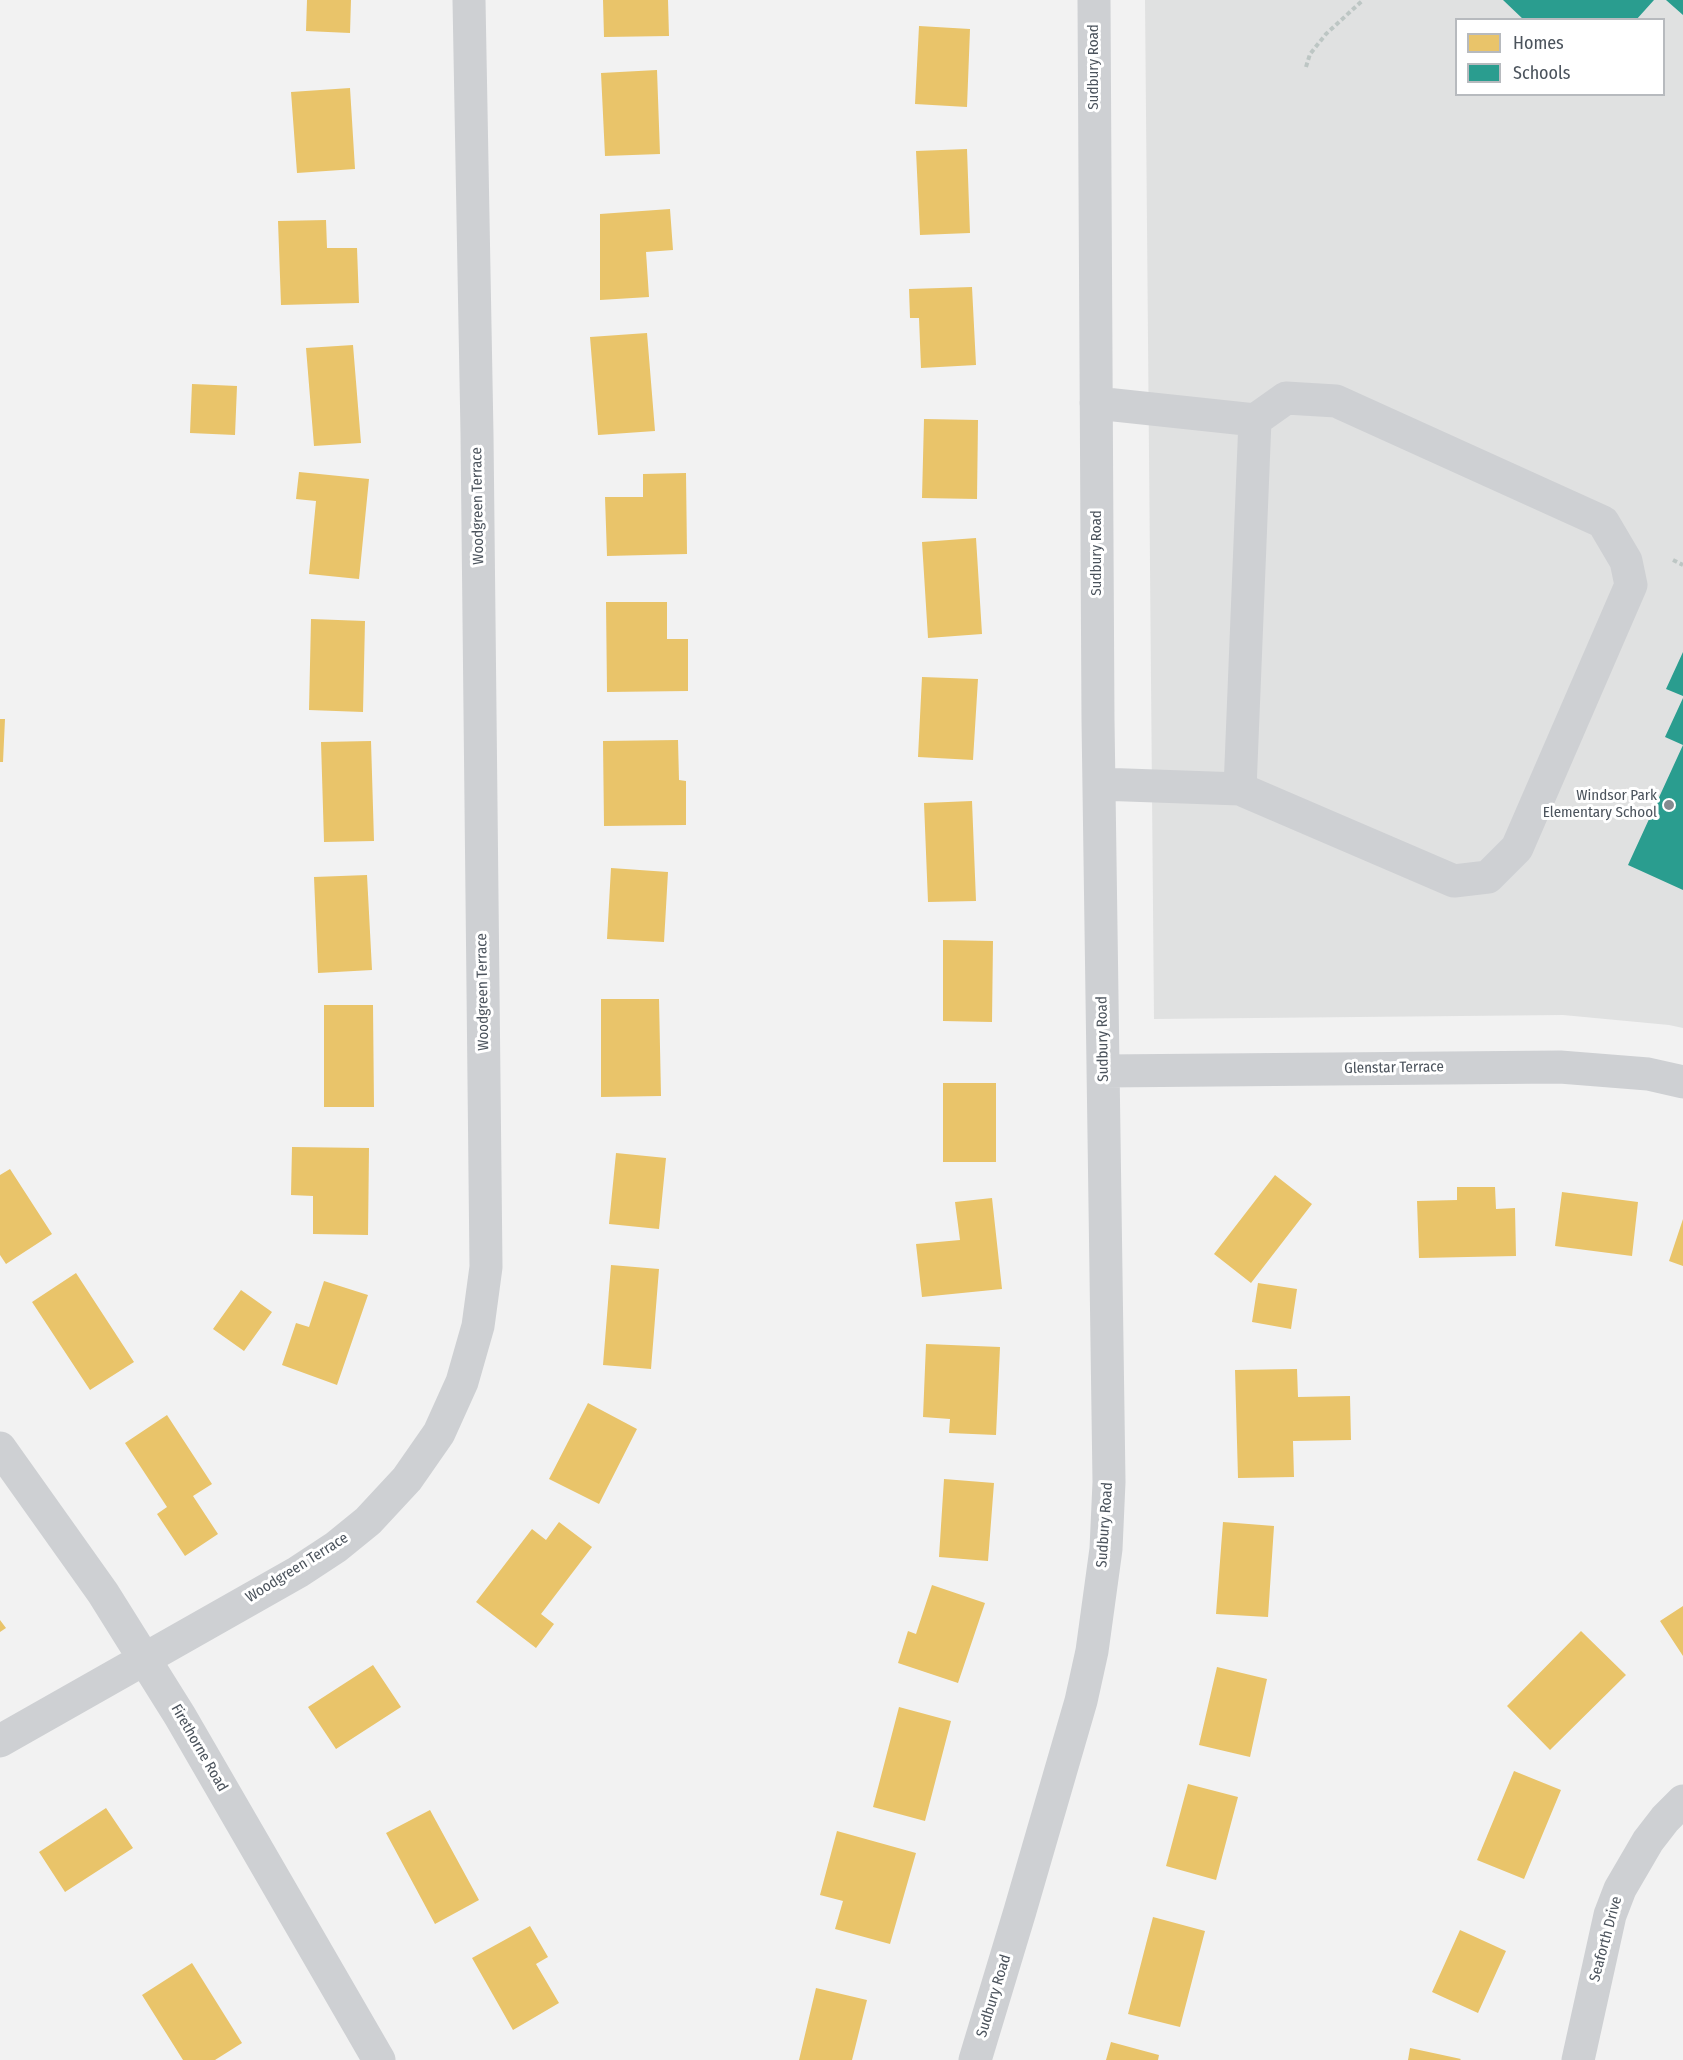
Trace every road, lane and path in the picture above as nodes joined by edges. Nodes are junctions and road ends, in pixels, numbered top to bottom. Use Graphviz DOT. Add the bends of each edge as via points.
graph roads {
  1 [pos="469,0"];
  2 [pos="1094,0"];
  3 [pos="1363,0"];
  4 [pos="1305,67"];
  5 [pos="1096,404"];
  6 [pos="1256,420"];
  7 [pos="1673,560"];
  8 [pos="1683,565"];
  9 [pos="1099,784"];
  10 [pos="1240,789"];
  11 [pos="1104,1071"];
  12 [pos="1683,1082"];
  13 [pos="0,1448"];
  14 [pos="144,1658"];
  15 [pos="0,1741"];
  16 [pos="1683,1801"];
  17 [pos="379,2060"];
  18 [pos="975,2060"];
  19 [pos="1578,2060"];
  1 -- 14 [label="street, Woodgreen Terrace" via="486,1267 478,1326 462,1382 439,1433 407,1479 368,1521 298,1572"];
  2 -- 5 [label="street, Sudbury Road"];
  3 -- 4 [label="path" via="1326,34"];
  5 -- 6 [label="street"];
  5 -- 9 [label="street, Sudbury Road"];
  6 -- 10 [label="street"];
  6 -- 10 [label="street" via="1286,398 1336,401 1603,522 1626,561 1631,585 1517,848 1488,877 1454,880"];
  7 -- 8 [label="path"];
  9 -- 10 [label="street"];
  9 -- 11 [label="street, Sudbury Road"];
  11 -- 12 [label="street, Glenstar Terrace" via="1560,1066 1648,1074"];
  11 -- 18 [label="street, Sudbury Road" via="1109,1482 1106,1549 1092,1651 1080,1701"];
  13 -- 14 [label="street, Firethorne Road"];
  14 -- 15 [label="street, Woodgreen Terrace"];
  14 -- 17 [label="street, Firethorne Road"];
  16 -- 19 [label="street, Seaforth Drive" via="1648,1841 1620,1889 1610,1916"];
}
